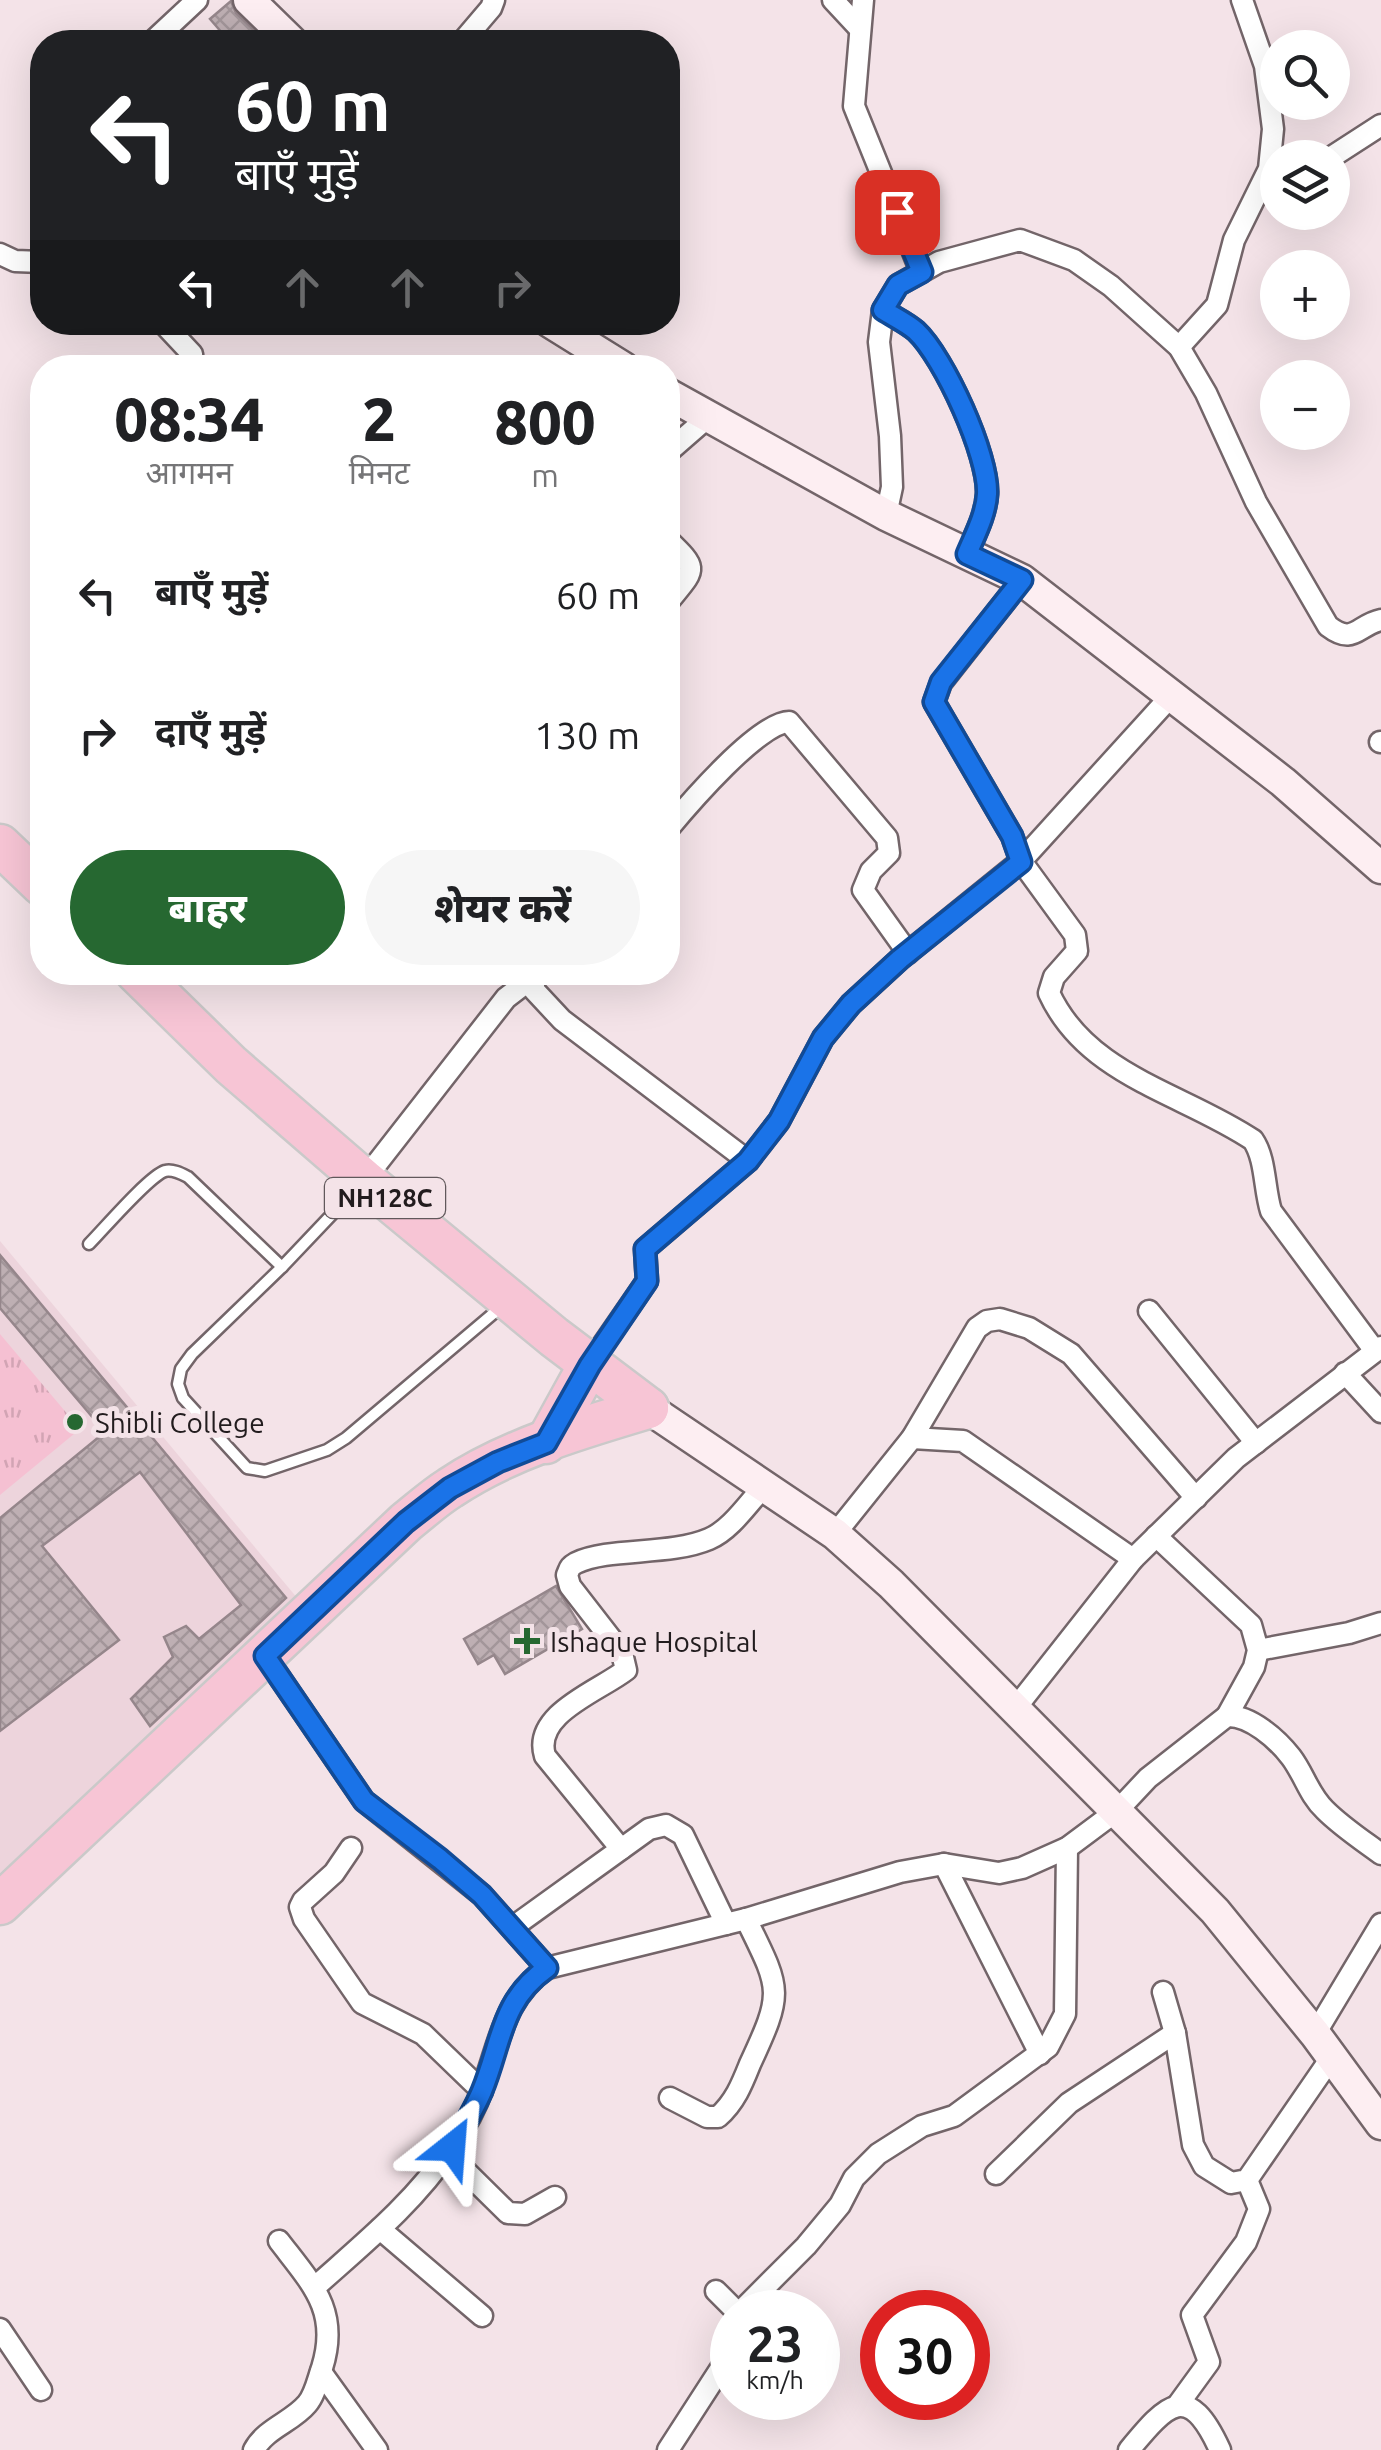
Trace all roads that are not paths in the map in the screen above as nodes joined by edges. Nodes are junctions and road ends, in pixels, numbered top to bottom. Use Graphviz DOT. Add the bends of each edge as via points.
graph roads {
  1 [pos="197,0"];
  2 [pos="494,0"];
  3 [pos="833,0"];
  4 [pos="863,0"];
  5 [pos="1242,0"];
  6 [pos="260,3"];
  7 [pos="860,29"];
  8 [pos="165,30"];
  9 [pos="282,30"];
  10 [pos="472,30"];
  11 [pos="1381,126"];
  12 [pos="1274,140"];
  13 [pos="1350,145"];
  14 [pos="1260,193"];
  15 [pos="0,254"];
  16 [pos="30,262"];
  17 [pos="922,272"];
  18 [pos="883,310"];
  19 [pos="174,335"];
  20 [pos="570,335"];
  21 [pos="1179,347"];
  22 [pos="192,355"];
  23 [pos="601,355"];
  24 [pos="680,401"];
  25 [pos="707,418"];
  26 [pos="680,442"];
  27 [pos="886,516"];
  28 [pos="680,551"];
  29 [pos="967,554"];
  30 [pos="1022,580"];
  31 [pos="680,586"];
  32 [pos="1381,620"];
  33 [pos="1172,695"];
  34 [pos="680,815"];
  35 [pos="0,846"];
  36 [pos="1021,862"];
  37 [pos="1381,868"];
  38 [pos="30,874"];
  39 [pos="908,953"];
  40 [pos="149,985"];
  41 [pos="519,985"];
  42 [pos="534,985"];
  43 [pos="748,1161"];
  44 [pos="364,1180"];
  45 [pos="89,1244"];
  46 [pos="282,1267"];
  47 [pos="509,1300"];
  48 [pos="1150,1311"];
  49 [pos="1378,1350"];
  50 [pos="590,1365"];
  51 [pos="1346,1373"];
  52 [pos="648,1408"];
  53 [pos="1381,1412"];
  54 [pos="912,1438"];
  55 [pos="546,1443"];
  56 [pos="1256,1443"];
  57 [pos="766,1484"];
  58 [pos="1196,1498"];
  59 [pos="835,1534"];
  60 [pos="1156,1536"];
  61 [pos="1133,1559"];
  62 [pos="1381,1623"];
  63 [pos="1258,1650"];
  64 [pos="265,1656"];
  65 [pos="1014,1710"];
  66 [pos="1227,1716"];
  67 [pos="1118,1810"];
  68 [pos="351,1848"];
  69 [pos="1067,1848"];
  70 [pos="621,1849"];
  71 [pos="1381,1854"];
  72 [pos="944,1864"];
  73 [pos="0,1904"];
  74 [pos="736,1922"];
  75 [pos="1381,1924"];
  76 [pos="513,1927"];
  77 [pos="547,1968"];
  78 [pos="1163,1992"];
  79 [pos="1175,2032"];
  80 [pos="1323,2046"];
  81 [pos="1040,2054"];
  82 [pos="482,2091"];
  83 [pos="670,2098"];
  84 [pos="1381,2124"];
  85 [pos="447,2153"];
  86 [pos="996,2174"];
  87 [pos="1247,2180"];
  88 [pos="555,2197"];
  89 [pos="380,2229"];
  90 [pos="279,2242"];
  91 [pos="315,2287"];
  92 [pos="761,2290"];
  93 [pos="482,2316"];
  94 [pos="0,2329"];
  95 [pos="320,2372"];
  96 [pos="710,2385"];
  97 [pos="42,2390"];
  98 [pos="1177,2406"];
  99 [pos="254,2450"];
  100 [pos="378,2450"];
  101 [pos="668,2450"];
  102 [pos="1129,2450"];
  103 [pos="1220,2450"];
  1 -- 8 [label="street"];
  2 -- 10 [label="street"];
  3 -- 7 [label="street"];
  4 -- 7 [label="street"];
  5 -- 12 [label="street" via="1265,66"];
  6 -- 9 [label="street"];
  7 -- 17 [label="street" via="854,106"];
  11 -- 13 [label="street"];
  14 -- 21 [label="street" via="1234,240 1216,306"];
  15 -- 16 [label="street"];
  17 -- 18 [label="street" via="898,285"];
  17 -- 21 [label="street" via="1020,240 1074,260"];
  18 -- 27 [label="street" via="879,342 892,487"];
  18 -- 29 [label="street" via="916,330 937,358 977,440 987,495"];
  19 -- 22 [label="street"];
  20 -- 23 [label="street"];
  21 -- 32 [label="street" via="1318,613 1350,636"];
  24 -- 25 [label="street"];
  25 -- 26 [label="street"];
  25 -- 27 [label="street"];
  27 -- 29 [label="street"];
  28 -- 31 [label="street" via="691,564"];
  29 -- 30 [label="street"];
  30 -- 33 [label="street"];
  30 -- 36 [label="street" via="941,682 934,702"];
  33 -- 36 [label="street"];
  33 -- 37 [label="street"];
  34 -- 39 [label="street" via="710,779 774,726 789,722 886,838 889,853 863,890"];
  35 -- 38 [label="highway"];
  36 -- 39 [label="street"];
  36 -- 49 [label="street" via="1075,934 1077,951 1050,986 1055,1006 1119,1070 1253,1140 1272,1211"];
  39 -- 43 [label="street" via="823,1038 779,1121"];
  40 -- 44 [label="highway, NH128C"];
  41 -- 44 [label="street"];
  42 -- 43 [label="street" via="562,1020"];
  43 -- 50 [label="street" via="645,1249 647,1281"];
  44 -- 46 [label="lane"];
  44 -- 47 [label="highway, NH128C"];
  45 -- 46 [label="lane" via="152,1180 177,1172"];
  46 -- 47 [label="lane" via="192,1354 178,1384 183,1398 256,1471 346,1438"];
  47 -- 50 [label="highway, NH128C"];
  48 -- 56 [label="street"];
  49 -- 51 [label="street"];
  50 -- 52 [label="highway, NH128C"];
  50 -- 55 [label="highway"];
  51 -- 53 [label="street"];
  51 -- 56 [label="street"];
  52 -- 55 [label="highway"];
  52 -- 57 [label="street"];
  54 -- 58 [label="street" via="976,1328 1000,1319 1071,1354"];
  54 -- 59 [label="street"];
  54 -- 61 [label="street" via="962,1442"];
  55 -- 64 [label="highway" via="450,1488"];
  56 -- 58 [label="street"];
  57 -- 59 [label="street"];
  57 -- 70 [label="street" via="708,1539 577,1562 566,1575 622,1653 626,1670 558,1716 542,1747"];
  58 -- 60 [label="street"];
  59 -- 65 [label="street"];
  60 -- 61 [label="street"];
  60 -- 63 [label="street" via="1251,1624"];
  61 -- 65 [label="street"];
  62 -- 63 [label="street"];
  63 -- 66 [label="street"];
  64 -- 73 [label="highway"];
  64 -- 76 [label="street" via="364,1801"];
  65 -- 67 [label="street"];
  66 -- 67 [label="street"];
  66 -- 71 [label="street" via="1255,1725 1279,1746 1326,1812"];
  67 -- 69 [label="street"];
  67 -- 80 [label="street" via="1215,1911"];
  68 -- 82 [label="street" via="303,1901 304,1919 362,2002 422,2034"];
  69 -- 72 [label="street" via="1000,1873"];
  69 -- 81 [label="street" via="1065,2014"];
  70 -- 74 [label="street" via="666,1825 683,1836"];
  70 -- 76 [label="street"];
  72 -- 74 [label="street"];
  72 -- 81 [label="street"];
  74 -- 77 [label="street"];
  74 -- 83 [label="street" via="771,1969 774,2011 728,2109 707,2117"];
  75 -- 80 [label="street"];
  76 -- 77 [label="street"];
  77 -- 82 [label="street" via="517,1998"];
  78 -- 79 [label="street"];
  79 -- 86 [label="street" via="1068,2103"];
  79 -- 87 [label="street" via="1198,2156 1218,2178 1231,2184"];
  80 -- 84 [label="street"];
  80 -- 87 [label="street"];
  81 -- 92 [label="street" via="954,2116 922,2126 878,2154 806,2246"];
  82 -- 85 [label="street"];
  85 -- 88 [label="street" via="508,2213 525,2214"];
  85 -- 89 [label="street"];
  87 -- 98 [label="street" via="1259,2210 1246,2242 1192,2316 1209,2362"];
  89 -- 91 [label="street"];
  89 -- 93 [label="street"];
  90 -- 91 [label="street"];
  91 -- 95 [label="street" via="329,2323"];
  94 -- 97 [label="street"];
  95 -- 99 [label="street" via="306,2406"];
  95 -- 100 [label="street"];
  96 -- 101 [label="street"];
  98 -- 102 [label="street" via="1158,2414"];
  98 -- 103 [label="street" via="1200,2414"];
}
